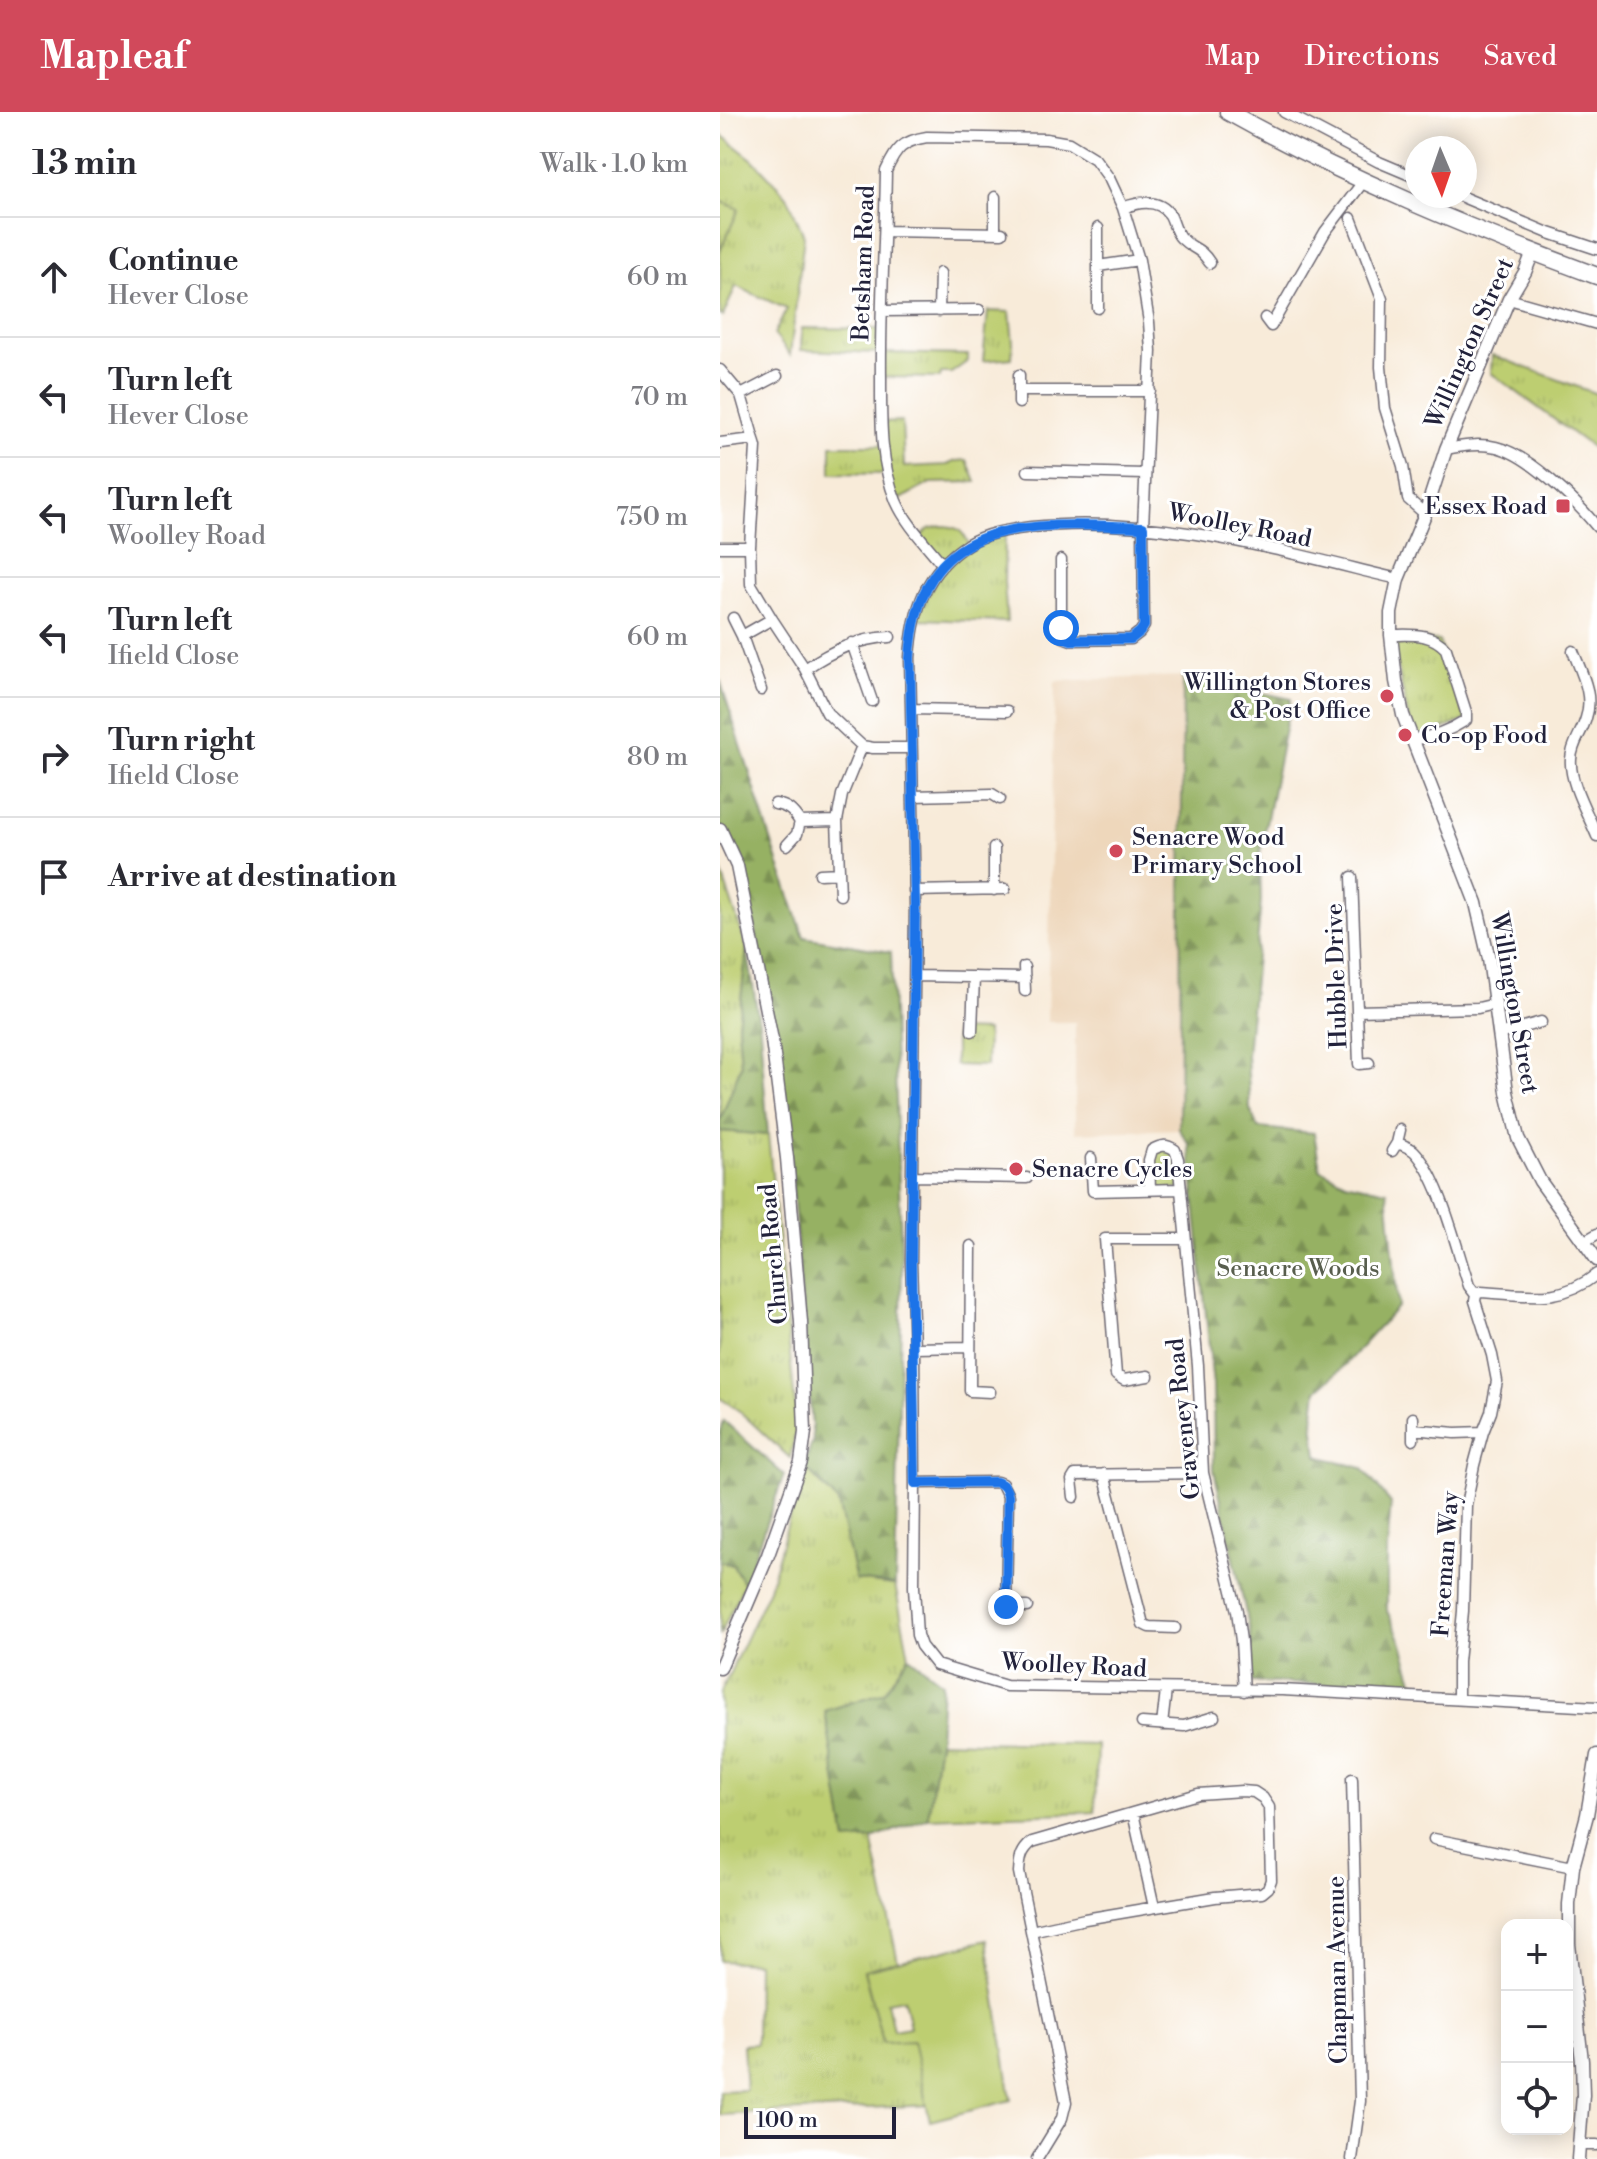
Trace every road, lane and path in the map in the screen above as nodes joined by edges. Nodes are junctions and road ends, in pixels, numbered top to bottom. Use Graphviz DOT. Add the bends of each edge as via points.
graph roads {
  1 [pos="1228,112"];
  2 [pos="1284,112"];
  3 [pos="1405,173"];
  4 [pos="1363,182"];
  5 [pos="995,197"];
  6 [pos="1477,203"];
  7 [pos="1123,208"];
  8 [pos="1351,218"];
  9 [pos="1098,228"];
  10 [pos="885,231"];
  11 [pos="1597,249"];
  12 [pos="1533,252"];
  13 [pos="1139,260"];
  14 [pos="1210,263"];
  15 [pos="1098,266"];
  16 [pos="940,273"];
  17 [pos="1597,276"];
  18 [pos="1509,299"];
  19 [pos="1098,308"];
  20 [pos="979,310"];
  21 [pos="882,311"];
  22 [pos="939,311"];
  23 [pos="1265,318"];
  24 [pos="1597,324"];
  25 [pos="721,373"];
  26 [pos="1019,375"];
  27 [pos="777,376"];
  28 [pos="1150,391"];
  29 [pos="741,395"];
  30 [pos="754,439"];
  31 [pos="720,443"];
  32 [pos="1446,449"];
  33 [pos="1028,471"];
  34 [pos="1144,474"];
  35 [pos="1425,514"];
  36 [pos="1143,527"];
  37 [pos="1597,527"];
  38 [pos="720,547"];
  39 [pos="750,547"];
  40 [pos="1061,560"];
  41 [pos="943,565"];
  42 [pos="1398,579"];
  43 [pos="733,618"];
  44 [pos="772,619"];
  45 [pos="1391,635"];
  46 [pos="742,636"];
  47 [pos="890,637"];
  48 [pos="852,643"];
  49 [pos="1573,651"];
  50 [pos="1577,663"];
  51 [pos="767,665"];
  52 [pos="1565,667"];
  53 [pos="805,669"];
  54 [pos="755,672"];
  55 [pos="761,690"];
  56 [pos="872,701"];
  57 [pos="912,709"];
  58 [pos="1007,711"];
  59 [pos="1413,740"];
  60 [pos="862,746"];
  61 [pos="911,748"];
  62 [pos="913,796"];
  63 [pos="1000,799"];
  64 [pos="775,804"];
  65 [pos="837,821"];
  66 [pos="800,822"];
  67 [pos="720,829"];
  68 [pos="1597,836"];
  69 [pos="787,845"];
  70 [pos="994,848"];
  71 [pos="839,873"];
  72 [pos="820,874"];
  73 [pos="1352,877"];
  74 [pos="914,891"];
  75 [pos="840,895"];
  76 [pos="915,976"];
  77 [pos="974,977"];
  78 [pos="1025,991"];
  79 [pos="1495,1004"];
  80 [pos="1357,1011"];
  81 [pos="1541,1022"];
  82 [pos="972,1031"];
  83 [pos="1499,1034"];
  84 [pos="1369,1063"];
  85 [pos="1400,1130"];
  86 [pos="1091,1158"];
  87 [pos="913,1176"];
  88 [pos="1027,1178"];
  89 [pos="1150,1189"];
  90 [pos="1181,1189"];
  91 [pos="1597,1234"];
  92 [pos="1185,1239"];
  93 [pos="1585,1241"];
  94 [pos="971,1246"];
  95 [pos="1597,1260"];
  96 [pos="1597,1274"];
  97 [pos="1476,1295"];
  98 [pos="969,1347"];
  99 [pos="914,1348"];
  100 [pos="1148,1376"];
  101 [pos="990,1392"];
  102 [pos="1413,1429"];
  103 [pos="1483,1432"];
  104 [pos="1203,1473"];
  105 [pos="1104,1474"];
  106 [pos="915,1483"];
  107 [pos="1074,1497"];
  108 [pos="1027,1607"];
  109 [pos="1175,1628"];
  110 [pos="720,1668"];
  111 [pos="1166,1690"];
  112 [pos="1244,1691"];
  113 [pos="1458,1699"];
  114 [pos="1597,1707"];
  115 [pos="1214,1717"];
  116 [pos="1142,1723"];
  117 [pos="1162,1725"];
  118 [pos="1597,1755"];
  119 [pos="1595,1775"];
  120 [pos="1352,1779"];
  121 [pos="1133,1813"];
  122 [pos="1434,1839"];
  123 [pos="1573,1867"];
  124 [pos="1154,1907"];
  125 [pos="1031,1931"];
  126 [pos="1580,2145"];
  127 [pos="1597,2145"];
  128 [pos="1037,2159"];
  129 [pos="1352,2159"];
  130 [pos="1578,2159"];
  1 -- 4 [label="main road"];
  2 -- 3 [label="street"];
  4 -- 12 [label="main road"];
  4 -- 23 [label="street" via="1325,232 1271,326"];
  5 -- 10 [label="street" via="998,232"];
  6 -- 11 [label="street"];
  7 -- 10 [label="street, Betsham Road" via="1095,159 1069,143 927,137 909,140 889,162"];
  7 -- 13 [label="street, Betsham Road"];
  7 -- 14 [label="street" via="1144,202 1162,206 1181,238"];
  8 -- 35 [label="street" via="1382,299 1385,408 1408,499"];
  9 -- 15 [label="street"];
  10 -- 21 [label="street, Betsham Road"];
  12 -- 17 [label="main road"];
  12 -- 18 [label="street, Willington Street"];
  13 -- 15 [label="street"];
  13 -- 28 [label="street, Betsham Road" via="1149,322"];
  15 -- 19 [label="street"];
  16 -- 22 [label="street"];
  18 -- 24 [label="street"];
  18 -- 32 [label="street, Willington Street"];
  20 -- 22 [label="street"];
  21 -- 22 [label="street"];
  21 -- 41 [label="street, Betsham Road" via="881,422 887,474 902,513"];
  25 -- 29 [label="street"];
  26 -- 28 [label="street" via="1019,397"];
  27 -- 29 [label="street"];
  28 -- 34 [label="street, Betsham Road"];
  29 -- 30 [label="street"];
  30 -- 31 [label="street"];
  30 -- 39 [label="street"];
  32 -- 35 [label="street, Willington Street"];
  32 -- 37 [label="street" via="1478,445 1506,451 1554,482"];
  33 -- 34 [label="street"];
  34 -- 36 [label="street, Betsham Road"];
  35 -- 42 [label="street, Willington Street"];
  36 -- 40 [label="street, Betsham Road" via="1144,626 1131,639 1063,637"];
  36 -- 41 [label="street, Woolley Road" via="1060,524 1005,531 969,544"];
  36 -- 42 [label="street, Woolley Road" via="1251,544"];
  38 -- 39 [label="street"];
  39 -- 44 [label="street" via="751,584"];
  41 -- 57 [label="street, Woolley Road" via="926,587 911,640"];
  42 -- 45 [label="street, Willington Street"];
  43 -- 46 [label="street"];
  44 -- 46 [label="street"];
  44 -- 53 [label="street"];
  45 -- 59 [label="street, Willington Street" via="1399,699"];
  45 -- 59 [label="street" via="1421,634 1439,641 1466,712 1459,725"];
  46 -- 54 [label="street"];
  47 -- 48 [label="street"];
  48 -- 53 [label="street"];
  48 -- 56 [label="street"];
  49 -- 50 [label="street"];
  50 -- 52 [label="street"];
  50 -- 68 [label="street" via="1589,703 1573,743 1572,774"];
  51 -- 54 [label="street"];
  53 -- 60 [label="street" via="827,713"];
  54 -- 55 [label="street"];
  57 -- 58 [label="street"];
  57 -- 61 [label="street, Woolley Road"];
  59 -- 79 [label="street, Willington Street" via="1476,903"];
  60 -- 61 [label="street"];
  60 -- 65 [label="street"];
  61 -- 62 [label="street, Woolley Road"];
  62 -- 63 [label="street" via="992,794"];
  62 -- 74 [label="street, Woolley Road"];
  64 -- 66 [label="street" via="793,810"];
  65 -- 66 [label="street"];
  65 -- 71 [label="street"];
  66 -- 69 [label="street"];
  67 -- 110 [label="street, Church Road" via="737,866 772,1040 801,1322 805,1432 801,1462"];
  70 -- 74 [label="street" via="1000,890"];
  71 -- 72 [label="street"];
  71 -- 75 [label="street"];
  73 -- 80 [label="street, Hubble Drive"];
  74 -- 76 [label="street, Woolley Road"];
  76 -- 77 [label="street"];
  76 -- 87 [label="street, Woolley Road"];
  77 -- 78 [label="street" via="1024,972"];
  77 -- 82 [label="street"];
  79 -- 80 [label="street"];
  79 -- 83 [label="street, Willington Street"];
  80 -- 84 [label="street, Hubble Drive" via="1359,1064"];
  81 -- 83 [label="street"];
  83 -- 93 [label="street, Willington Street" via="1518,1138 1540,1181"];
  85 -- 97 [label="street, Freeman Way" via="1395,1147 1412,1148 1428,1172"];
  86 -- 89 [label="street" via="1093,1191"];
  87 -- 88 [label="street"];
  87 -- 99 [label="street, Woolley Road"];
  89 -- 90 [label="street"];
  89 -- 90 [label="street, Graveney Road" via="1152,1150 1168,1145 1178,1159"];
  90 -- 92 [label="street, Graveney Road"];
  91 -- 93 [label="street"];
  92 -- 100 [label="street" via="1105,1239 1116,1375 1124,1380"];
  92 -- 104 [label="street, Graveney Road"];
  93 -- 95 [label="street, Willington Street"];
  94 -- 98 [label="street"];
  96 -- 97 [label="street" via="1551,1296"];
  97 -- 103 [label="street, Freeman Way" via="1497,1381"];
  98 -- 99 [label="street"];
  98 -- 101 [label="street" via="970,1391"];
  99 -- 106 [label="street, Woolley Road"];
  102 -- 103 [label="street"];
  103 -- 113 [label="street, Freeman Way" via="1466,1505"];
  104 -- 105 [label="street"];
  104 -- 112 [label="street, Graveney Road" via="1237,1611"];
  105 -- 107 [label="street" via="1075,1475"];
  105 -- 109 [label="street" via="1143,1624"];
  106 -- 108 [label="street" via="1002,1484 1008,1496 1006,1607"];
  106 -- 111 [label="street, Woolley Road" via="917,1635 936,1665 1006,1686"];
  111 -- 112 [label="street, Woolley Road"];
  111 -- 117 [label="street, Woolley Road"];
  112 -- 113 [label="street, Woolley Road"];
  113 -- 114 [label="street, Woolley Road"];
  115 -- 117 [label="street" via="1184,1726"];
  116 -- 117 [label="street"];
  118 -- 119 [label="street"];
  119 -- 123 [label="street"];
  120 -- 129 [label="street, Chapman Avenue" via="1360,2101"];
  121 -- 124 [label="street"];
  121 -- 124 [label="street" via="1211,1792 1254,1792 1269,1807 1268,1888 1253,1895"];
  121 -- 125 [label="street" via="1032,1842 1024,1849 1019,1872"];
  122 -- 123 [label="street"];
  123 -- 126 [label="street" via="1569,1944 1582,2061"];
  124 -- 125 [label="street"];
  125 -- 128 [label="street" via="1066,2102"];
  126 -- 127 [label="street"];
  126 -- 130 [label="street"];
}
